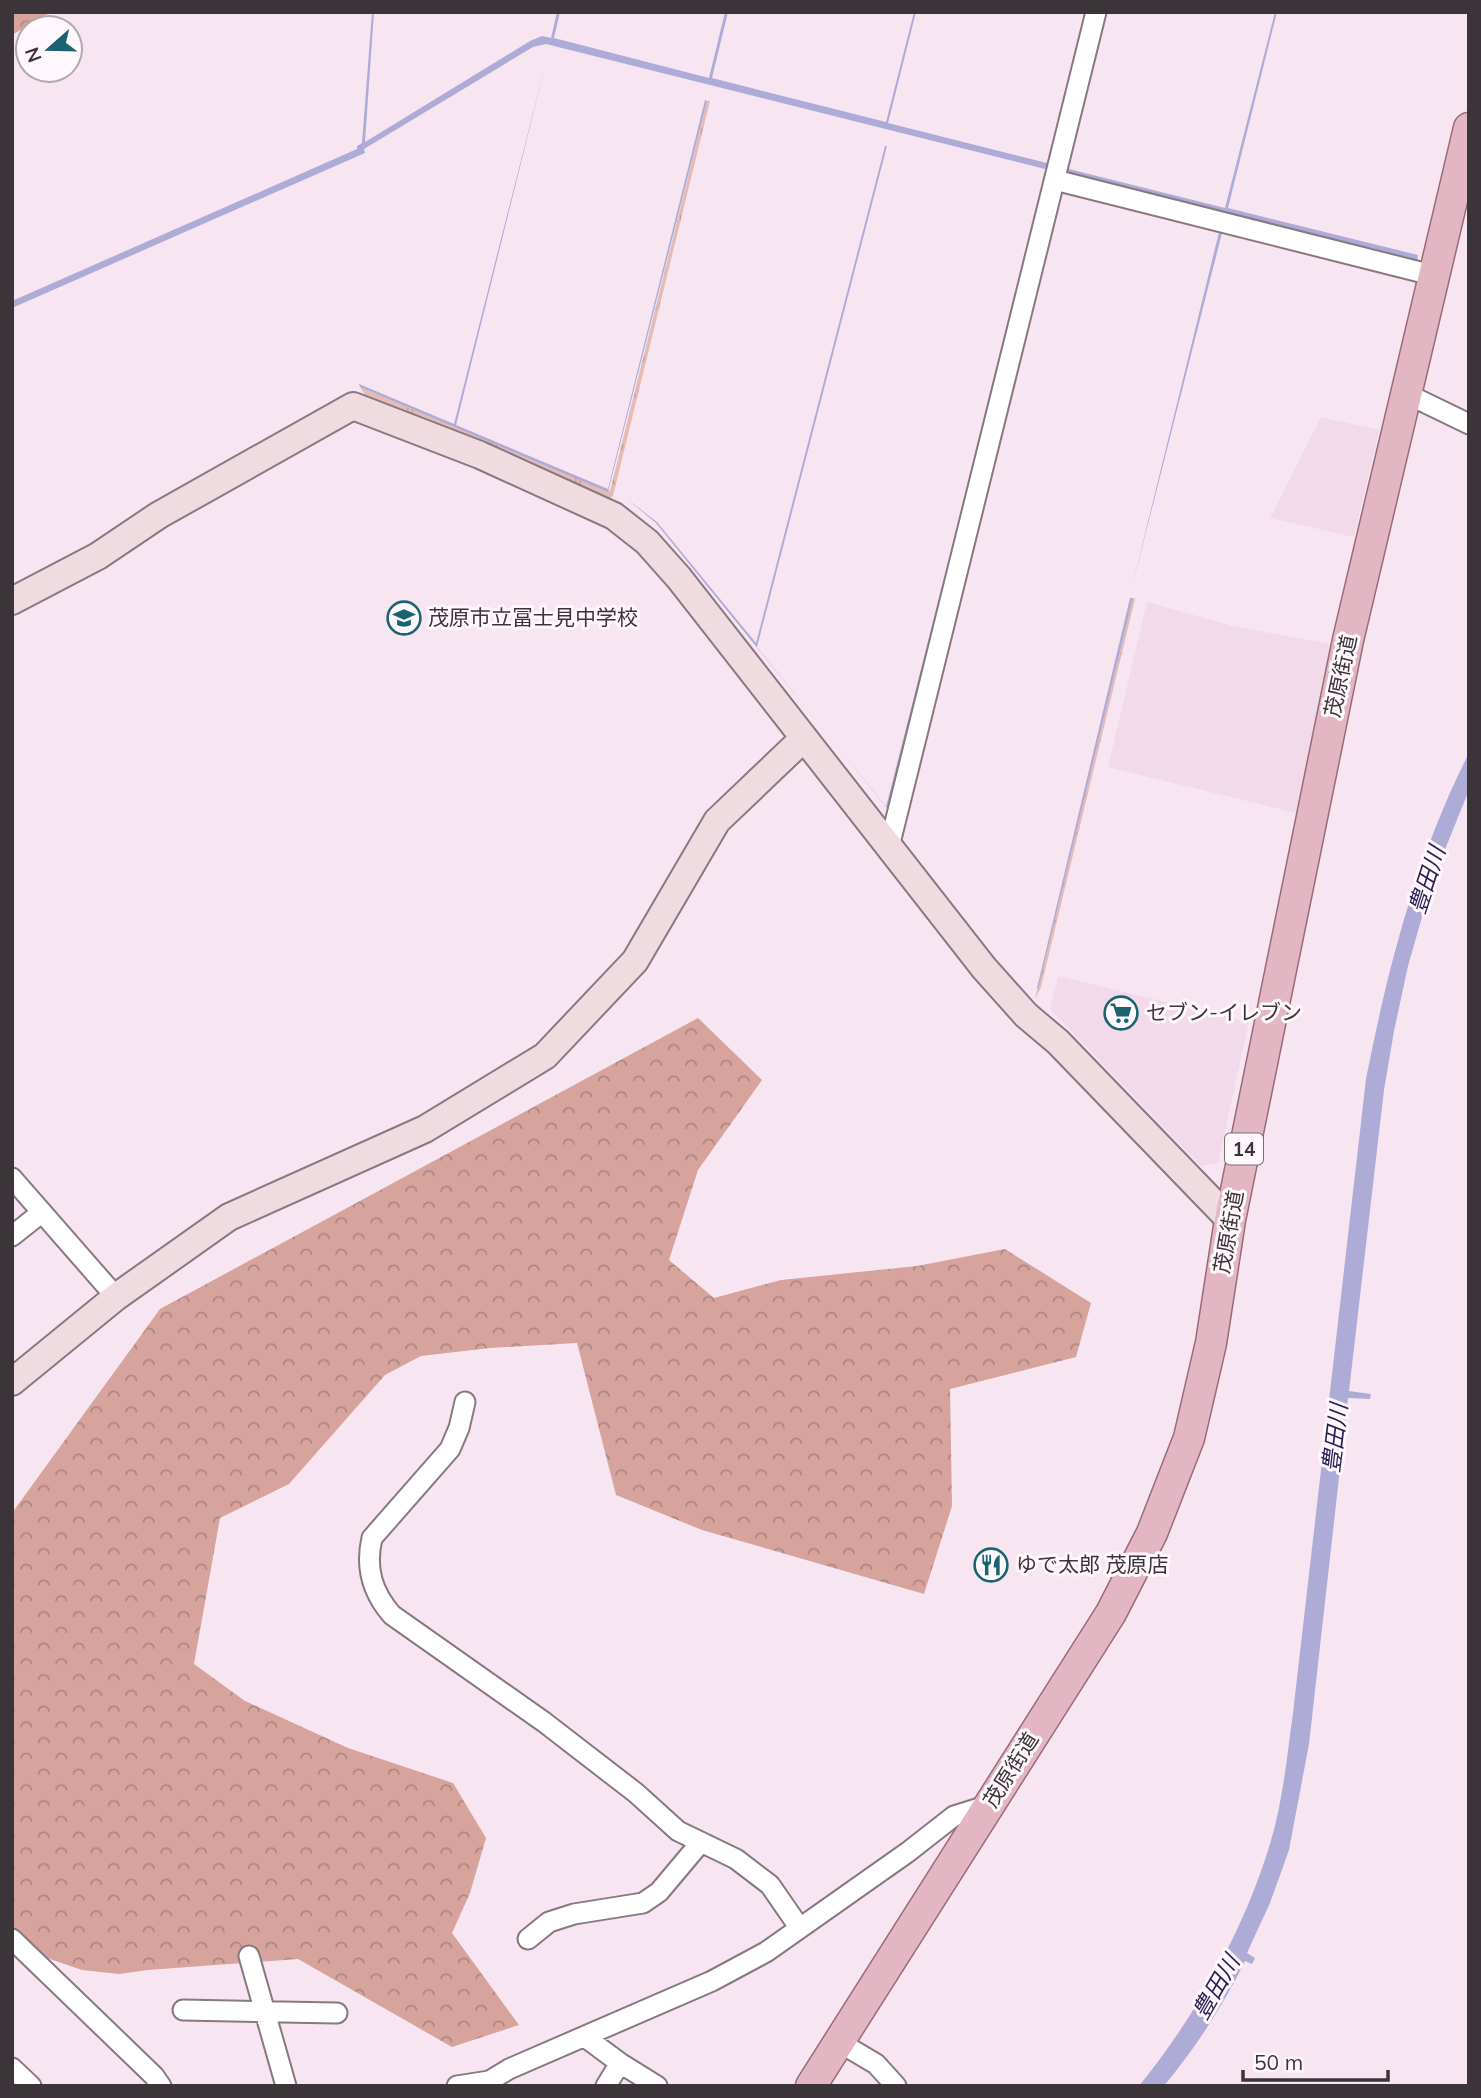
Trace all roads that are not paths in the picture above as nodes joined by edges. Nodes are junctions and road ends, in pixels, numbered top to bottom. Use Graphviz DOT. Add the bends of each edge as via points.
graph roads {
  1 [pos="1096,12"];
  2 [pos="1469,128"];
  3 [pos="1055,180"];
  4 [pos="1432,275"];
  5 [pos="1407,394"];
  6 [pos="1469,424"];
  7 [pos="12,601"];
  8 [pos="804,738"];
  9 [pos="888,847"];
  10 [pos="12,1178"];
  11 [pos="41,1213"];
  12 [pos="1230,1220"];
  13 [pos="12,1236"];
  14 [pos="116,1297"];
  15 [pos="12,1382"];
  16 [pos="465,1402"];
  17 [pos="989,1805"];
  18 [pos="701,1842"];
  19 [pos="799,1927"];
  20 [pos="12,1939"];
  21 [pos="528,1939"];
  22 [pos="249,1956"];
  23 [pos="183,2010"];
  24 [pos="264,2011"];
  25 [pos="337,2013"];
  26 [pos="585,2037"];
  27 [pos="839,2042"];
  28 [pos="620,2063"];
  29 [pos="12,2068"];
  30 [pos="485,2083"];
  31 [pos="31,2086"];
  32 [pos="161,2086"];
  33 [pos="286,2086"];
  34 [pos="457,2086"];
  35 [pos="606,2086"];
  36 [pos="657,2086"];
  37 [pos="811,2086"];
  38 [pos="896,2086"];
  1 -- 3 [label="street"];
  2 -- 4 [label="main road, 茂原街道 / 14"];
  3 -- 4 [label="street"];
  3 -- 9 [label="street"];
  4 -- 5 [label="main road, 茂原街道 / 14"];
  5 -- 6 [label="street"];
  5 -- 12 [label="main road, 茂原街道 / 14" via="1348,640"];
  7 -- 8 [label="street" via="98,556 159,515 353,406 480,455 614,516 647,542 679,578"];
  8 -- 9 [label="street"];
  8 -- 14 [label="street" via="717,821 635,961 545,1056 425,1129 229,1217"];
  9 -- 12 [label="street" via="1026,1015 1058,1042"];
  10 -- 11 [label="street"];
  11 -- 13 [label="street"];
  11 -- 14 [label="street"];
  12 -- 17 [label="main road, 茂原街道 / 14" via="1211,1343 1189,1438 1153,1533 1111,1613"];
  14 -- 15 [label="street"];
  16 -- 18 [label="street" via="450,1449 372,1538 370,1580 379,1601 636,1793 678,1831"];
  17 -- 19 [label="street" via="954,1816"];
  17 -- 27 [label="main road, 茂原街道 / 14"];
  18 -- 19 [label="street" via="736,1859 770,1885"];
  18 -- 21 [label="street" via="659,1892 643,1903 574,1913 549,1922"];
  19 -- 26 [label="street" via="766,1952 712,1981"];
  20 -- 32 [label="street"];
  22 -- 24 [label="street"];
  23 -- 24 [label="street"];
  24 -- 25 [label="street"];
  24 -- 33 [label="street"];
  26 -- 28 [label="street"];
  26 -- 30 [label="street"];
  27 -- 37 [label="main road, 茂原街道 / 14"];
  27 -- 38 [label="street" via="876,2064"];
  28 -- 35 [label="street"];
  28 -- 36 [label="street"];
  29 -- 31 [label="street"];
  30 -- 34 [label="street"];
}
